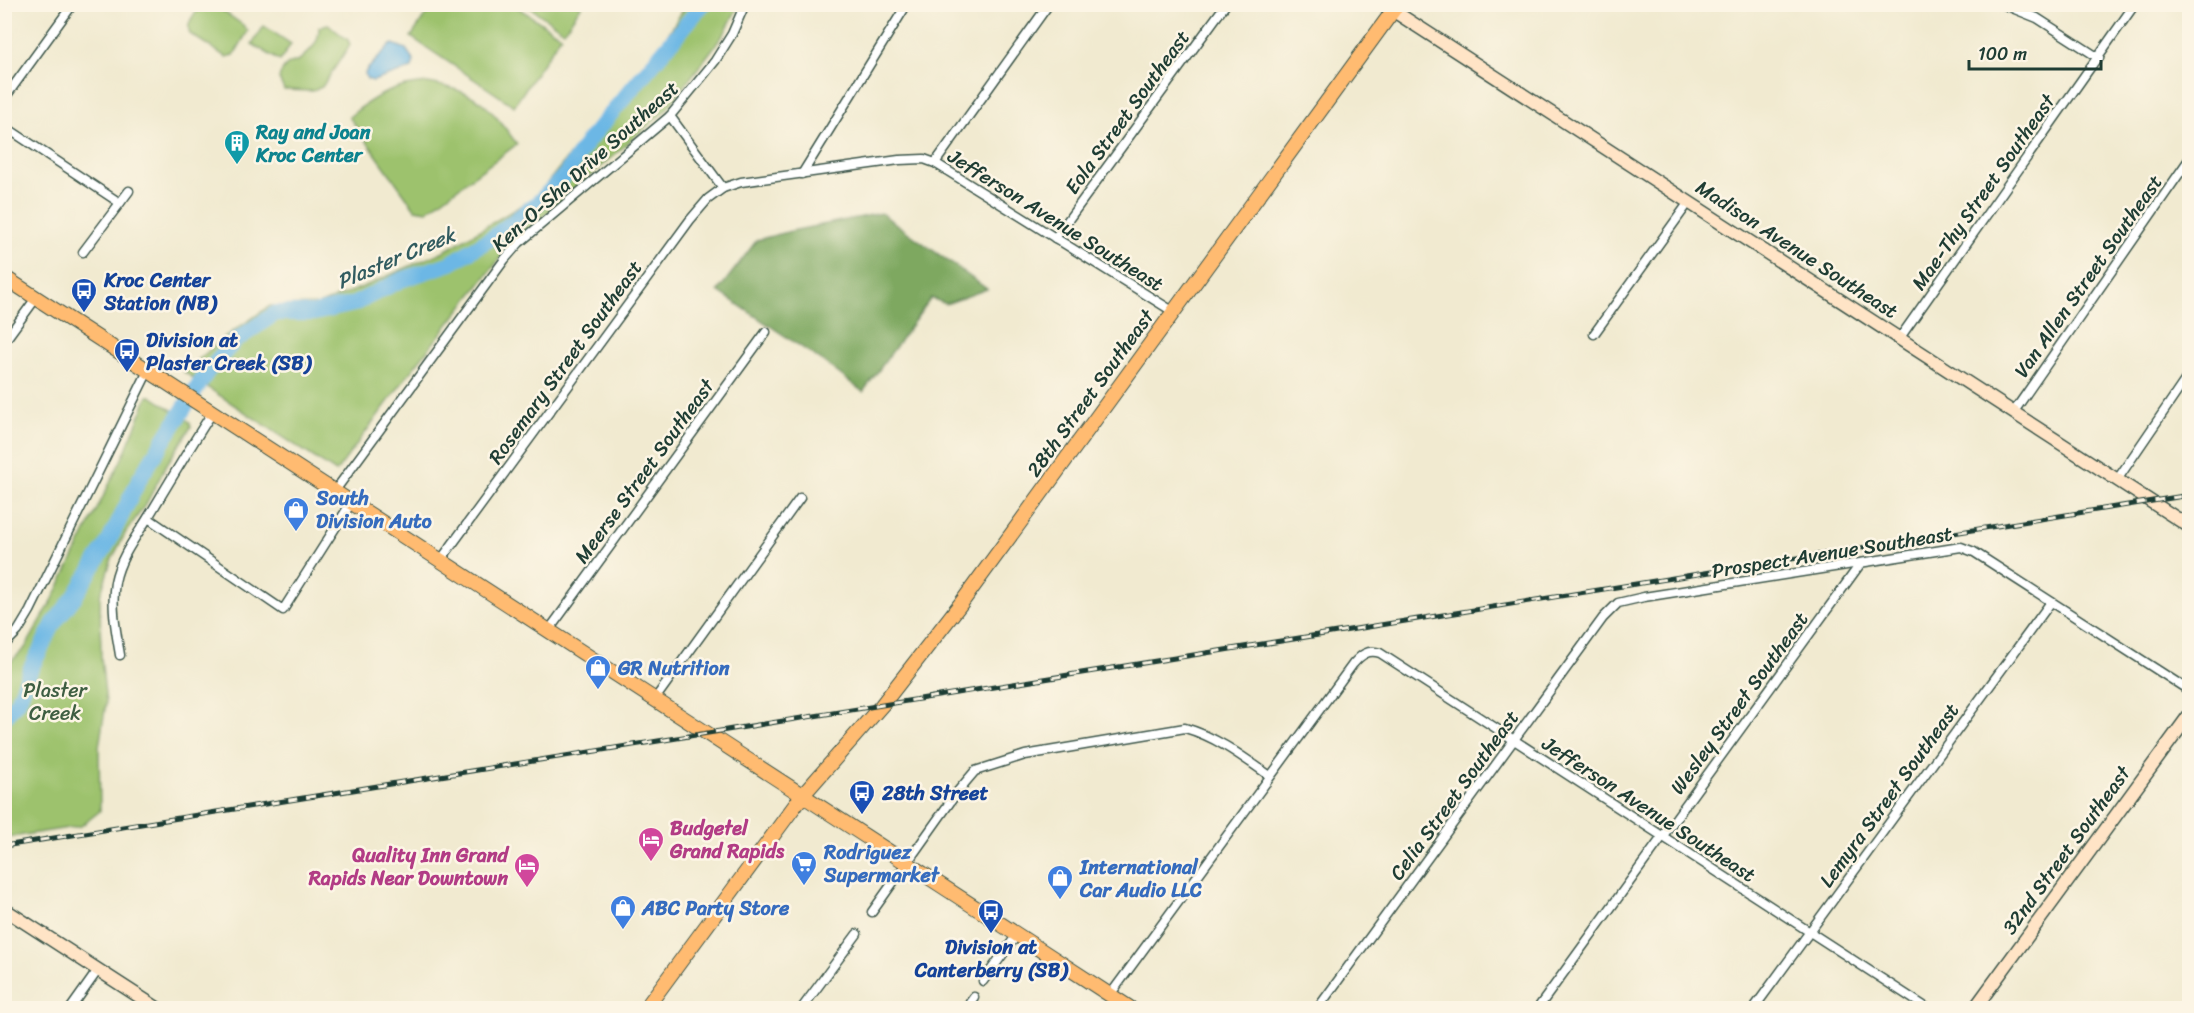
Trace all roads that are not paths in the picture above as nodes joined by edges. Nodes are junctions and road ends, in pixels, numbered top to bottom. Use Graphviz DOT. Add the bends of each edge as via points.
graph roads {
  1 [pos="73,4"];
  2 [pos="745,4"];
  3 [pos="907,4"];
  4 [pos="1049,4"];
  5 [pos="1226,4"];
  6 [pos="2002,4"];
  7 [pos="2135,4"];
  8 [pos="1392,7"];
  9 [pos="2099,58"];
  10 [pos="4,99"];
  11 [pos="670,116"];
  12 [pos="4,126"];
  13 [pos="2190,158"];
  14 [pos="935,163"];
  15 [pos="802,174"];
  16 [pos="723,188"];
  17 [pos="129,191"];
  18 [pos="1689,202"];
  19 [pos="120,203"];
  20 [pos="1055,238"];
  21 [pos="83,252"];
  22 [pos="4,277"];
  23 [pos="36,298"];
  24 [pos="1174,312"];
  25 [pos="766,332"];
  26 [pos="1594,334"];
  27 [pos="1899,339"];
  28 [pos="4,342"];
  29 [pos="2190,373"];
  30 [pos="153,375"];
  31 [pos="207,410"];
  32 [pos="2013,413"];
  33 [pos="2117,480"];
  34 [pos="334,492"];
  35 [pos="800,498"];
  36 [pos="351,503"];
  37 [pos="148,518"];
  38 [pos="2190,527"];
  39 [pos="440,561"];
  40 [pos="1861,563"];
  41 [pos="2051,602"];
  42 [pos="1618,603"];
  43 [pos="549,630"];
  44 [pos="4,645"];
  45 [pos="120,655"];
  46 [pos="2190,691"];
  47 [pos="655,699"];
  48 [pos="2190,714"];
  49 [pos="1514,740"];
  50 [pos="1270,776"];
  51 [pos="802,796"];
  52 [pos="1662,837"];
  53 [pos="906,865"];
  54 [pos="4,909"];
  55 [pos="872,912"];
  56 [pos="1809,933"];
  57 [pos="857,934"];
  58 [pos="1017,935"];
  59 [pos="98,970"];
  60 [pos="983,981"];
  61 [pos="1110,995"];
  62 [pos="974,997"];
  63 [pos="71,1008"];
  64 [pos="157,1008"];
  65 [pos="646,1008"];
  66 [pos="802,1008"];
  67 [pos="966,1008"];
  68 [pos="1128,1008"];
  69 [pos="1318,1008"];
  70 [pos="1538,1008"];
  71 [pos="1754,1008"];
  72 [pos="1927,1008"];
  73 [pos="1975,1008"];
  1 -- 10 [label="street"];
  2 -- 11 [label="street, Ken-O-Sha Drive Southeast" via="715,62"];
  3 -- 15 [label="street"];
  4 -- 14 [label="street"];
  5 -- 20 [label="street, Eola Street Southeast"];
  6 -- 9 [label="street" via="2037,18"];
  7 -- 9 [label="street, Mae-Thy Street Southeast"];
  8 -- 18 [label="street, Madison Avenue Southeast"];
  8 -- 24 [label="main road, 28th Street Southeast"];
  9 -- 27 [label="street, Mae-Thy Street Southeast"];
  11 -- 16 [label="street"];
  11 -- 34 [label="street, Ken-O-Sha Drive Southeast" via="519,243"];
  12 -- 19 [label="street"];
  13 -- 32 [label="street, Van Allen Street Southeast"];
  14 -- 15 [label="street, Jefferson Avenue Southeast" via="924,159 899,160"];
  14 -- 20 [label="street, Jefferson Avenue Southeast"];
  15 -- 16 [label="street, Jefferson Avenue Southeast"];
  16 -- 39 [label="street, Rosemary Street Southeast" via="690,220"];
  17 -- 19 [label="street"];
  18 -- 26 [label="street"];
  18 -- 27 [label="street, Madison Avenue Southeast"];
  19 -- 21 [label="street"];
  20 -- 24 [label="street, Jefferson Avenue Southeast"];
  22 -- 23 [label="main road"];
  23 -- 28 [label="street"];
  23 -- 30 [label="main road"];
  24 -- 51 [label="main road, 28th Street Southeast" via="921,655"];
  25 -- 43 [label="street, Meerse Street Southeast"];
  27 -- 32 [label="street, Madison Avenue Southeast"];
  29 -- 33 [label="street"];
  30 -- 31 [label="main road"];
  30 -- 44 [label="street" via="30,611"];
  31 -- 34 [label="main road"];
  31 -- 37 [label="street"];
  32 -- 33 [label="street, Madison Avenue Southeast"];
  33 -- 38 [label="street, Madison Avenue Southeast"];
  34 -- 36 [label="main road"];
  35 -- 47 [label="street"];
  36 -- 37 [label="street" via="283,610"];
  36 -- 39 [label="main road"];
  37 -- 45 [label="street" via="119,567 114,623"];
  39 -- 43 [label="main road"];
  40 -- 41 [label="street, Prospect Avenue Southeast" via="1961,547"];
  40 -- 42 [label="street, Prospect Avenue Southeast"];
  40 -- 52 [label="street, Wesley Street Southeast"];
  41 -- 46 [label="street, Prospect Avenue Southeast"];
  41 -- 56 [label="street, Lemyra Street Southeast"];
  42 -- 49 [label="street, Celia Street Southeast"];
  43 -- 47 [label="main road"];
  47 -- 51 [label="main road"];
  48 -- 73 [label="street, 32nd Street Southeast"];
  49 -- 50 [label="street, Jefferson Avenue Southeast" via="1380,653 1371,651 1353,664"];
  49 -- 52 [label="street, Jefferson Avenue Southeast"];
  49 -- 69 [label="street, Celia Street Southeast"];
  50 -- 53 [label="street" via="1224,744 1185,728 1025,755 975,771"];
  50 -- 61 [label="street"];
  51 -- 53 [label="main road"];
  51 -- 65 [label="main road, 28th Street Southeast"];
  52 -- 56 [label="street, Jefferson Avenue Southeast"];
  52 -- 70 [label="street, Wesley Street Southeast"];
  53 -- 55 [label="street"];
  53 -- 58 [label="main road"];
  54 -- 59 [label="street"];
  56 -- 71 [label="street, Lemyra Street Southeast"];
  56 -- 72 [label="street, Jefferson Avenue Southeast"];
  57 -- 66 [label="street"];
  58 -- 60 [label="street"];
  58 -- 61 [label="main road"];
  59 -- 63 [label="street"];
  59 -- 64 [label="street"];
  61 -- 68 [label="main road"];
  62 -- 67 [label="street"];
}
